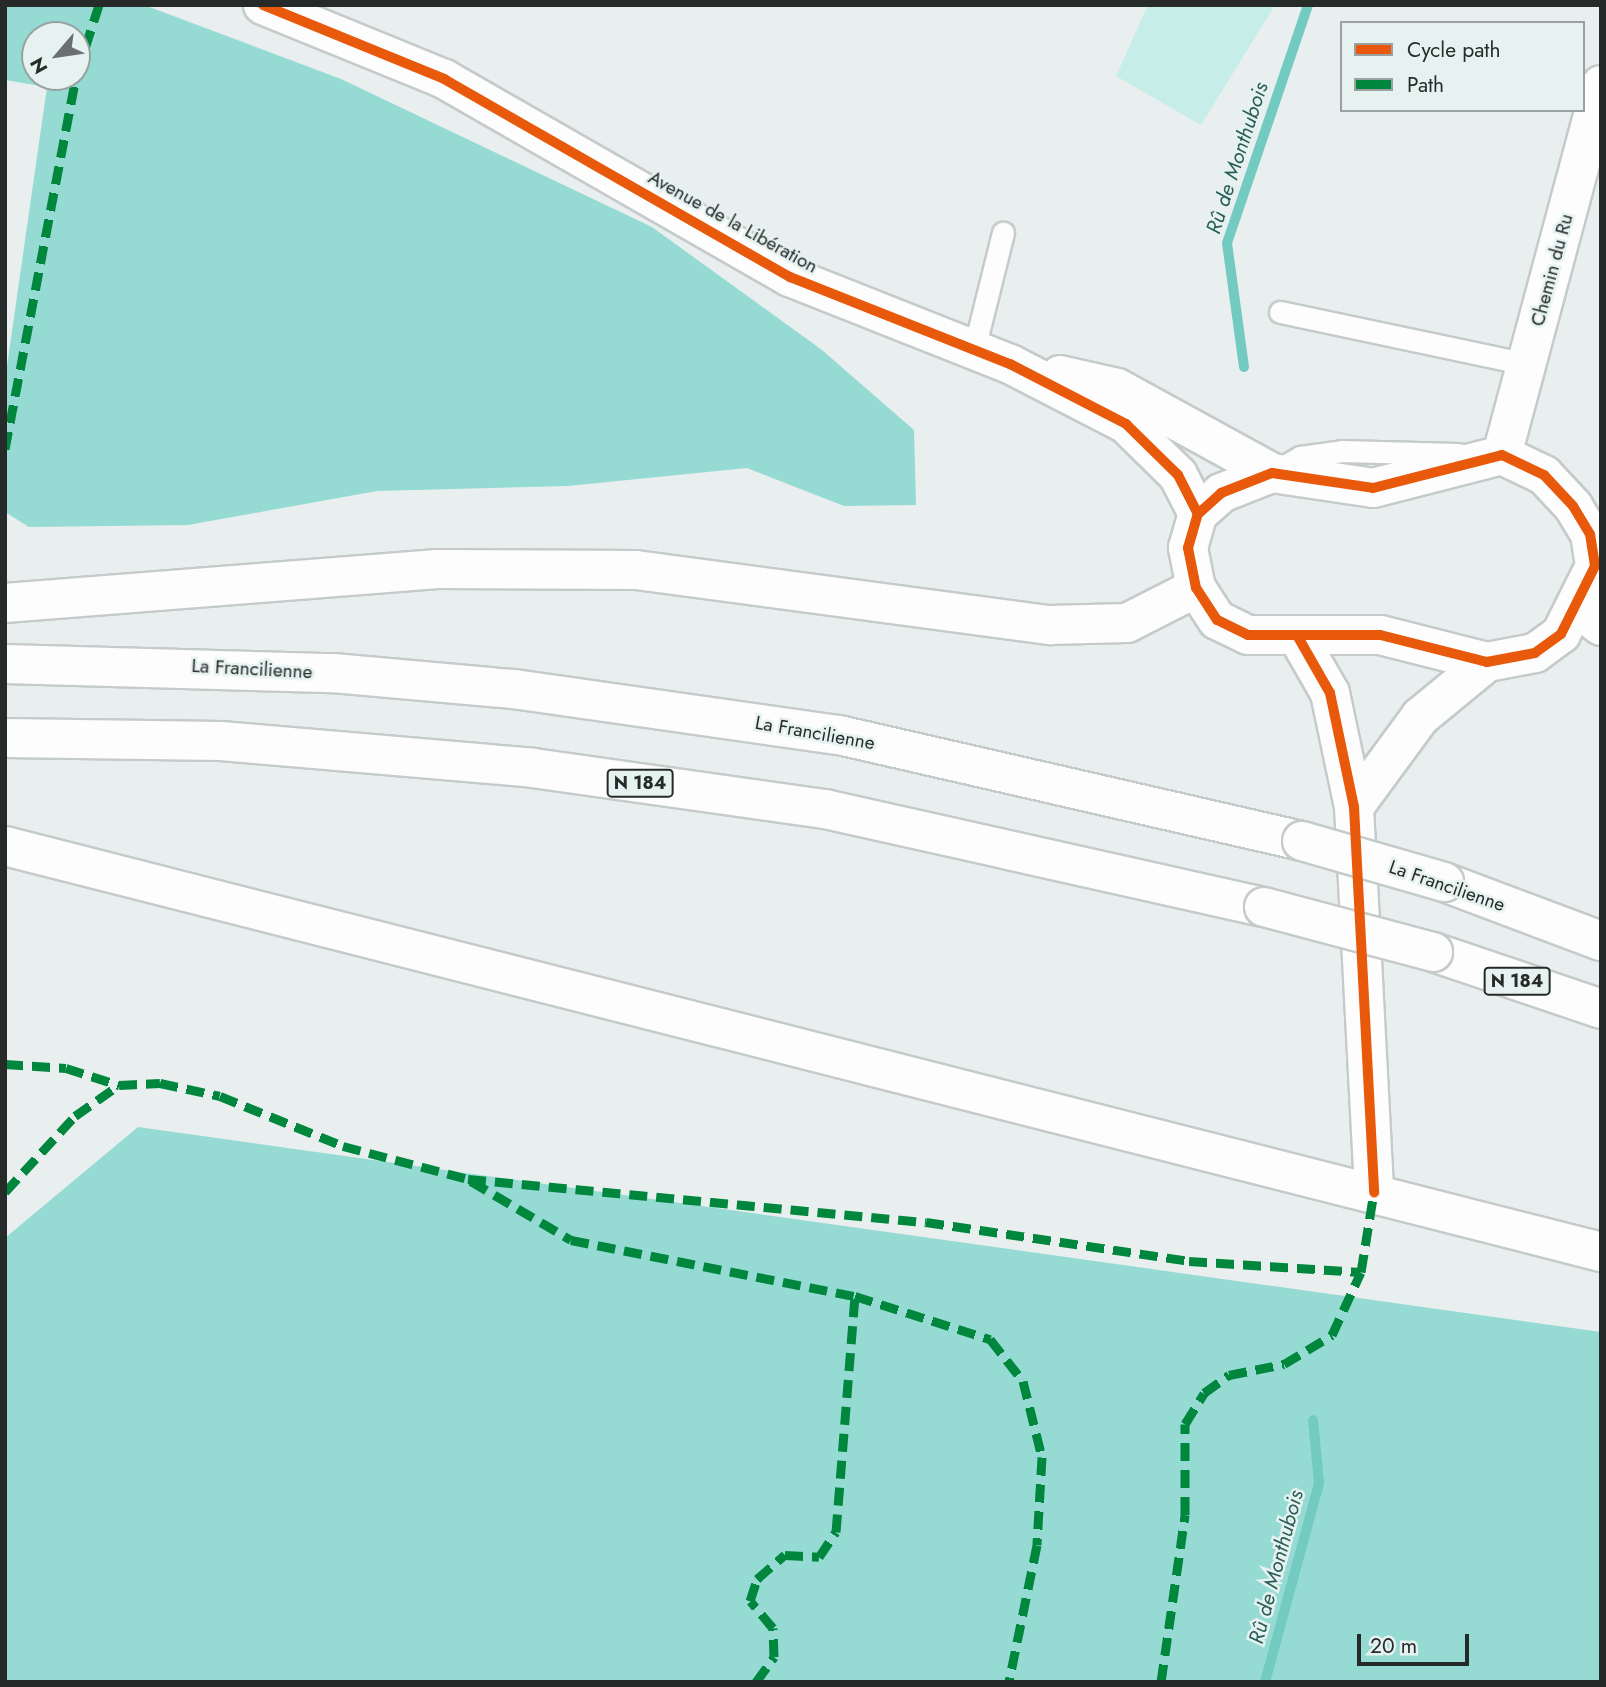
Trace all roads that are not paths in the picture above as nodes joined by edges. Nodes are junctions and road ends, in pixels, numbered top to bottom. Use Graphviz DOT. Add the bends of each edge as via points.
graph roads {
  1 [pos="263,5"];
  2 [pos="1601,85"];
  3 [pos="1003,233"];
  4 [pos="1280,312"];
  5 [pos="974,349"];
  6 [pos="1010,364"];
  7 [pos="1527,364"];
  8 [pos="1502,455"];
  9 [pos="1272,473"];
  10 [pos="1587,507"];
  11 [pos="1198,514"];
  12 [pos="1598,563"];
  13 [pos="1195,588"];
  14 [pos="5,603"];
  15 [pos="1590,617"];
  16 [pos="1298,637"];
  17 [pos="1487,663"];
  18 [pos="5,664"];
  19 [pos="5,738"];
  20 [pos="1354,807"];
  21 [pos="5,846"];
  22 [pos="1601,941"];
  23 [pos="1601,1009"];
  24 [pos="1374,1192"];
  25 [pos="1601,1252"];
  1 -- 5 [label="main road, Avenue de la Libération" via="444,79 790,277"];
  2 -- 7 [label="main road, Chemin du Ru"];
  3 -- 5 [label="lane"];
  4 -- 7 [label="lane"];
  5 -- 6 [label="main road, Avenue de la Libération"];
  6 -- 9 [label="main road, Avenue de la Libération" via="1117,388"];
  6 -- 11 [label="main road, Avenue de la Libération" via="1126,425 1178,475"];
  7 -- 8 [label="main road, Chemin du Ru"];
  8 -- 9 [label="main road" via="1373,488"];
  8 -- 10 [label="main road" via="1544,475"];
  9 -- 11 [label="main road" via="1221,493"];
  10 -- 12 [label="main road"];
  11 -- 13 [label="main road" via="1188,548"];
  12 -- 15 [label="main road"];
  13 -- 14 [label="main road" via="1127,623 1050,625 636,570 438,569"];
  13 -- 16 [label="main road" via="1217,620 1248,635"];
  15 -- 17 [label="main road" via="1535,653"];
  16 -- 17 [label="main road" via="1380,635"];
  16 -- 20 [label="main road" via="1330,693"];
  17 -- 20 [label="main road" via="1420,718"];
  18 -- 22 [label="main road, La Francilienne, bridge" via="319,672 514,689 839,735 1301,841 1444,882"];
  19 -- 23 [label="main road, N 184, bridge" via="221,741 533,768 825,809 1264,907 1433,952"];
  20 -- 24 [label="main road"];
  21 -- 24 [label="main road"];
  24 -- 25 [label="main road"];
}
